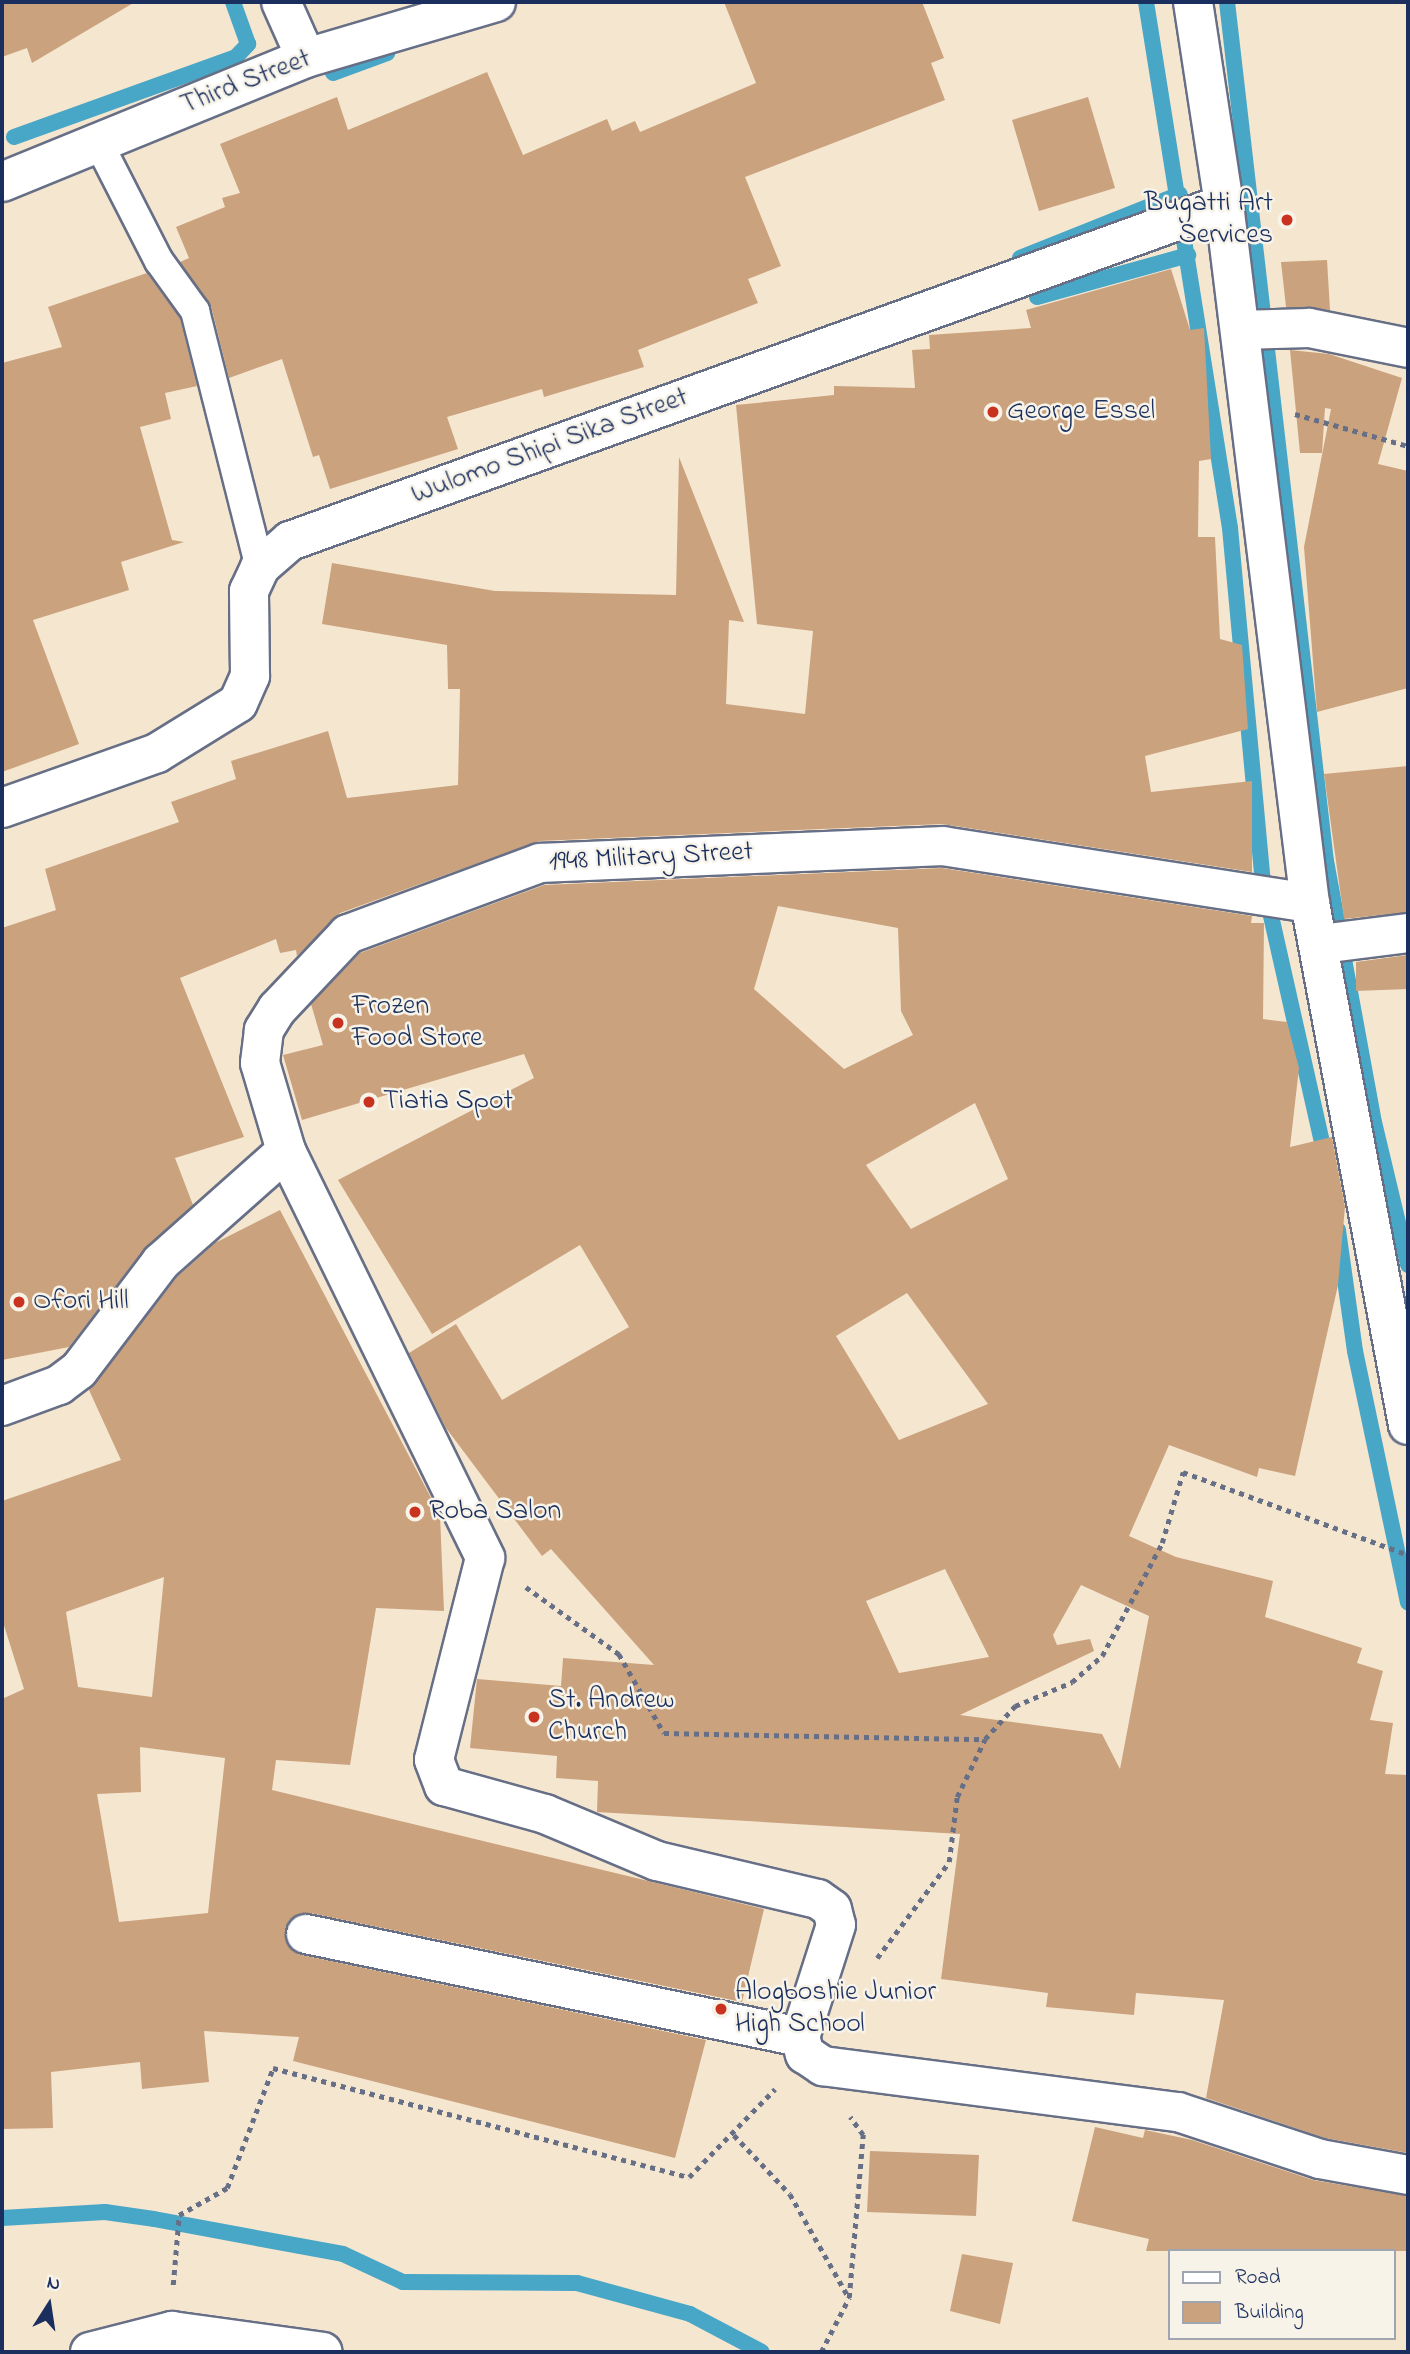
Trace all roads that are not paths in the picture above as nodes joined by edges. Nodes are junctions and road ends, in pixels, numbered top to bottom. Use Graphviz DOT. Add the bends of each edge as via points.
graph roads {
  1 [pos="281,2"];
  2 [pos="496,2"];
  3 [pos="1193,2"];
  4 [pos="306,58"];
  5 [pos="99,142"];
  6 [pos="2,182"];
  7 [pos="1224,204"];
  8 [pos="1240,330"];
  9 [pos="1408,348"];
  10 [pos="260,567"];
  11 [pos="2,808"];
  12 [pos="1310,903"];
  13 [pos="1408,933"];
  14 [pos="1321,944"];
  15 [pos="286,1151"];
  16 [pos="2,1406"];
  17 [pos="1408,1425"];
  18 [pos="306,1934"];
  19 [pos="802,2046"];
  20 [pos="1408,2175"];
  21 [pos="90,2352"];
  22 [pos="323,2352"];
  1 -- 4 [label="street"];
  2 -- 4 [label="street, Third Street"];
  3 -- 7 [label="street"];
  4 -- 5 [label="street, Third Street"];
  5 -- 6 [label="street, Third Street"];
  5 -- 10 [label="lane" via="159,261 195,311"];
  7 -- 8 [label="street"];
  7 -- 10 [label="street, Wulomo Shipi Sika Street" via="289,541"];
  8 -- 9 [label="street" via="1309,328"];
  8 -- 12 [label="street"];
  10 -- 11 [label="street, Wulomo Shipi Sika Street" via="249,591 250,676 238,704 157,753"];
  12 -- 14 [label="street"];
  12 -- 15 [label="street, 1948 Military Street" via="943,846 540,863 371,921 348,934 277,1009 264,1030 260,1063"];
  13 -- 14 [label="street"];
  14 -- 17 [label="street"];
  15 -- 16 [label="street" via="161,1262 79,1370 60,1385"];
  15 -- 19 [label="street, 1948 Military Street" via="485,1558 435,1760 444,1786 545,1814 657,1861 818,1899 832,1909 836,1926"];
  18 -- 19 [label="street"];
  19 -- 20 [label="street" via="822,2066 1178,2112 1320,2159"];
  21 -- 22 [label="street" via="172,2331"];
}
